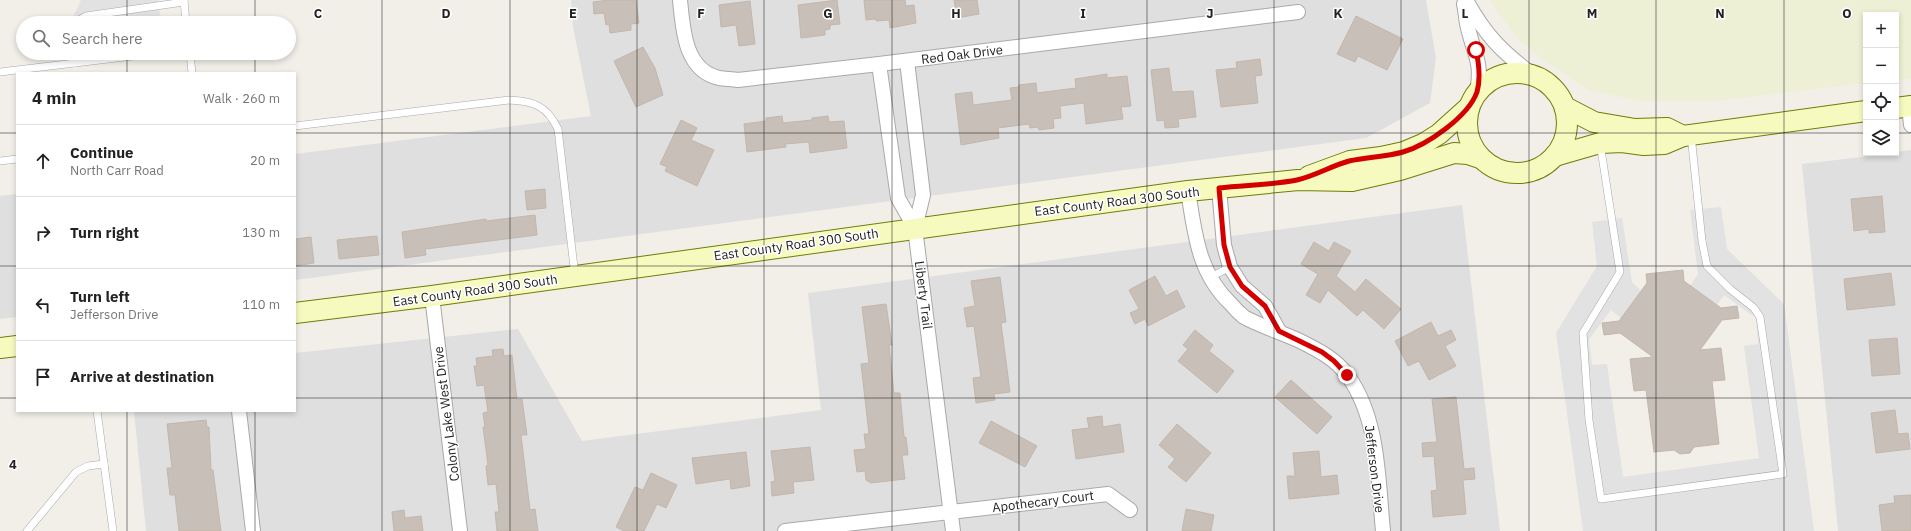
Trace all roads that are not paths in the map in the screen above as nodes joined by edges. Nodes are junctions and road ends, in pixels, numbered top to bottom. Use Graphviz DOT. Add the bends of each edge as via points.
graph roads {
  1 [pos="680,0"];
  2 [pos="1465,0"];
  3 [pos="184,1"];
  4 [pos="1298,12"];
  5 [pos="86,16"];
  6 [pos="185,16"];
  7 [pos="75,60"];
  8 [pos="100,60"];
  9 [pos="191,60"];
  10 [pos="907,61"];
  11 [pos="75,63"];
  12 [pos="879,64"];
  13 [pos="0,72"];
  14 [pos="192,72"];
  15 [pos="1533,75"];
  16 [pos="1473,100"];
  17 [pos="1565,107"];
  18 [pos="1863,112"];
  19 [pos="296,126"];
  20 [pos="1687,135"];
  21 [pos="1600,143"];
  22 [pos="1555,156"];
  23 [pos="1480,158"];
  24 [pos="16,160"];
  25 [pos="0,162"];
  26 [pos="1298,180"];
  27 [pos="1219,188"];
  28 [pos="1188,191"];
  29 [pos="915,228"];
  30 [pos="1230,267"];
  31 [pos="575,276"];
  32 [pos="1209,278"];
  33 [pos="432,296"];
  34 [pos="296,313"];
  35 [pos="1279,331"];
  36 [pos="16,346"];
  37 [pos="0,348"];
  38 [pos="97,412"];
  39 [pos="239,412"];
  40 [pos="104,464"];
  41 [pos="1130,510"];
  42 [pos="951,512"];
  43 [pos="27,531"];
  44 [pos="113,531"];
  45 [pos="253,531"];
  46 [pos="460,531"];
  47 [pos="786,531"];
  48 [pos="953,531"];
  49 [pos="1383,531"];
  1 -- 12 [label="street, Red Oak Drive" via="685,40 692,58 703,71 718,78 738,80"];
  2 -- 15 [label="street" via="1478,22 1500,49"];
  2 -- 16 [label="street" via="1469,32 1479,64"];
  3 -- 5 [label="lane"];
  3 -- 6 [label="lane"];
  4 -- 10 [label="street, Red Oak Drive"];
  7 -- 11 [label="lane"];
  8 -- 11 [label="lane"];
  9 -- 14 [label="lane"];
  10 -- 12 [label="street, Red Oak Drive"];
  10 -- 29 [label="street" via="922,195"];
  11 -- 13 [label="lane"];
  12 -- 29 [label="street, Liberty Trail" via="898,198"];
  15 -- 16 [label="street" via="1518,72 1502,75 1488,82"];
  15 -- 17 [label="street" via="1547,82 1558,93"];
  16 -- 23 [label="street" via="1466,121 1472,147"];
  16 -- 26 [label="street, East County Road 300 South" via="1439,134 1423,144 1404,152 1350,161"];
  17 -- 20 [label="street" via="1594,122 1635,129 1667,128"];
  17 -- 22 [label="street" via="1568,124 1564,141"];
  18 -- 20 [label="street"];
  19 -- 31 [label="lane" via="509,100 521,100 543,107 552,116 558,129"];
  20 -- 21 [label="street" via="1664,144"];
  20 -- 21 [label="lane" via="1708,266 1730,289 1754,308 1760,317 1783,474 1601,499 1589,420 1582,333 1620,272"];
  21 -- 22 [label="street"];
  22 -- 23 [label="street" via="1545,165 1532,171 1518,173 1504,172"];
  23 -- 26 [label="street, East County Road 300 South" via="1454,153 1400,170 1352,181"];
  24 -- 25 [label="lane"];
  26 -- 27 [label="street, East County Road 300 South"];
  27 -- 28 [label="street, East County Road 300 South"];
  27 -- 30 [label="street" via="1224,245"];
  28 -- 29 [label="street, East County Road 300 South"];
  28 -- 32 [label="street, Jefferson Drive" via="1195,235"];
  29 -- 31 [label="street, East County Road 300 South"];
  29 -- 42 [label="street, Liberty Trail"];
  30 -- 32 [label="lane"];
  30 -- 35 [label="street" via="1242,286 1265,306"];
  31 -- 33 [label="street, East County Road 300 South"];
  32 -- 35 [label="street, Jefferson Drive" via="1224,298 1243,316 1260,326"];
  33 -- 34 [label="street, East County Road 300 South"];
  33 -- 46 [label="street, Colony Lake West Drive"];
  35 -- 49 [label="street, Jefferson Drive" via="1322,352 1334,361 1358,391 1372,428"];
  36 -- 37 [label="street"];
  38 -- 40 [label="lane"];
  39 -- 45 [label="street"];
  40 -- 43 [label="lane" via="88,466 76,472"];
  40 -- 44 [label="lane"];
  41 -- 42 [label="street, Apothecary Court" via="1108,494"];
  42 -- 47 [label="street, Apothecary Court"];
  42 -- 48 [label="street, Liberty Trail"];
}
